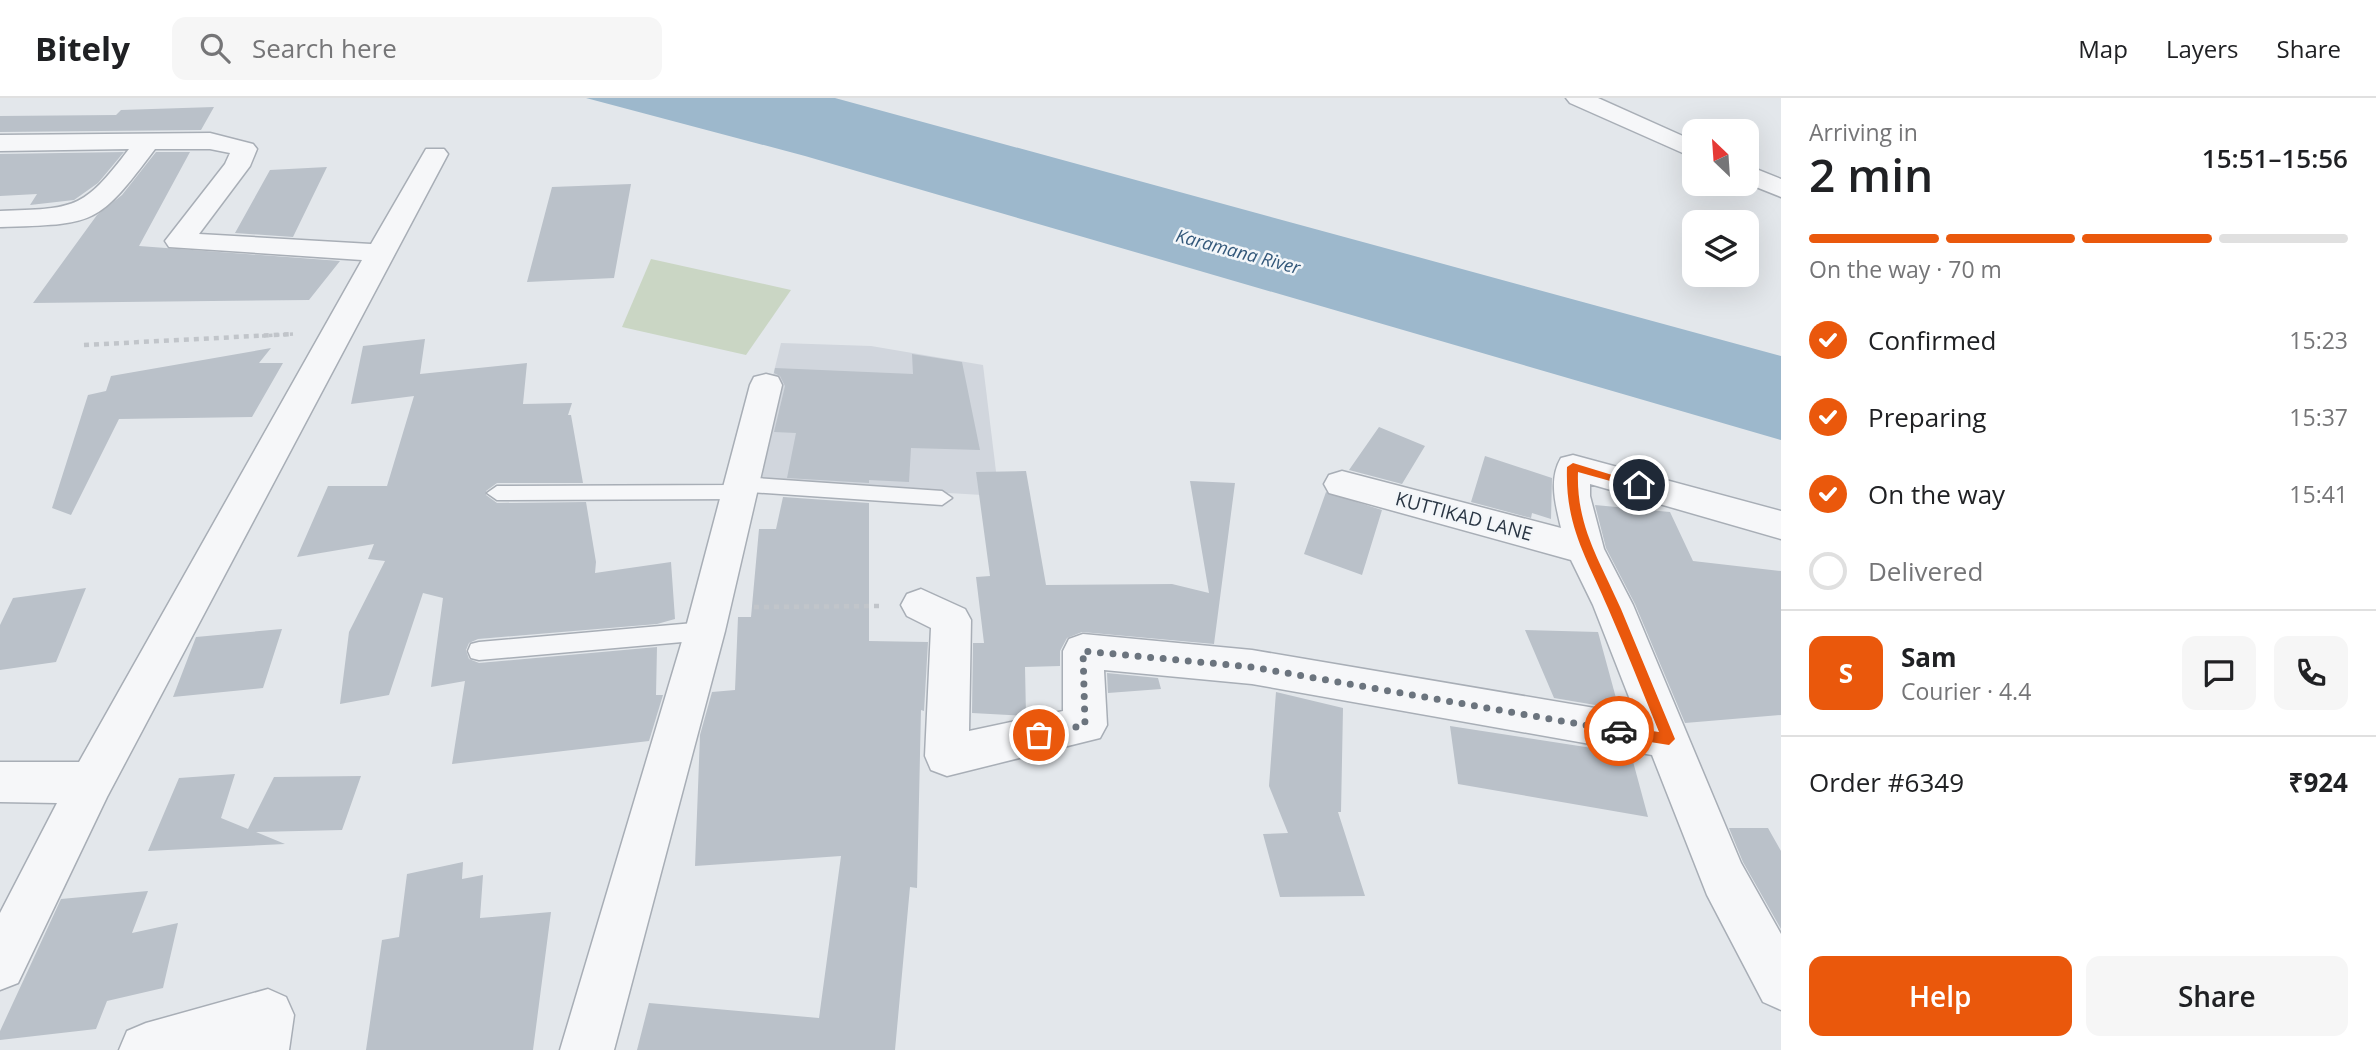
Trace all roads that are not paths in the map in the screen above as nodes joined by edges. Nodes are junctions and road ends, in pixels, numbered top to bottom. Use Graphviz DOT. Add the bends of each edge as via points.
graph roads {
  1 [pos="1578,98"];
  2 [pos="148,141"];
  3 [pos="0,143"];
  4 [pos="1682,145"];
  5 [pos="435,154"];
  6 [pos="1759,179"];
  7 [pos="1781,189"];
  8 [pos="0,219"];
  9 [pos="380,253"];
  10 [pos="766,385"];
  11 [pos="1342,484"];
  12 [pos="741,488"];
  13 [pos="497,493"];
  14 [pos="942,498"];
  15 [pos="1781,525"];
  16 [pos="1585,549"];
  17 [pos="921,605"];
  18 [pos="708,620"];
  19 [pos="479,651"];
  20 [pos="1669,739"];
  21 [pos="0,782"];
  22 [pos="91,783"];
  23 [pos="0,965"];
  24 [pos="1781,984"];
  25 [pos="146,1050"];
  26 [pos="262,1050"];
  27 [pos="587,1050"];
  1 -- 4 [label="street"];
  2 -- 3 [label="street"];
  2 -- 8 [label="street" via="100,202 62,215"];
  2 -- 9 [label="street" via="210,141 244,149 237,166 179,240"];
  5 -- 9 [label="street"];
  6 -- 7 [label="street"];
  9 -- 22 [label="street"];
  10 -- 12 [label="street"];
  11 -- 16 [label="street, KUTTIKAD LANE"];
  12 -- 13 [label="lane"];
  12 -- 14 [label="lane"];
  12 -- 18 [label="street"];
  15 -- 16 [label="street" via="1573,467 1572,496"];
  16 -- 20 [label="street"];
  17 -- 20 [label="street" via="951,620 947,756 1085,725 1083,651 1252,667"];
  18 -- 19 [label="lane"];
  18 -- 27 [label="street"];
  20 -- 24 [label="street" via="1724,879"];
  21 -- 22 [label="street"];
  22 -- 23 [label="street"];
  25 -- 26 [label="street" via="268,1016"];
}
